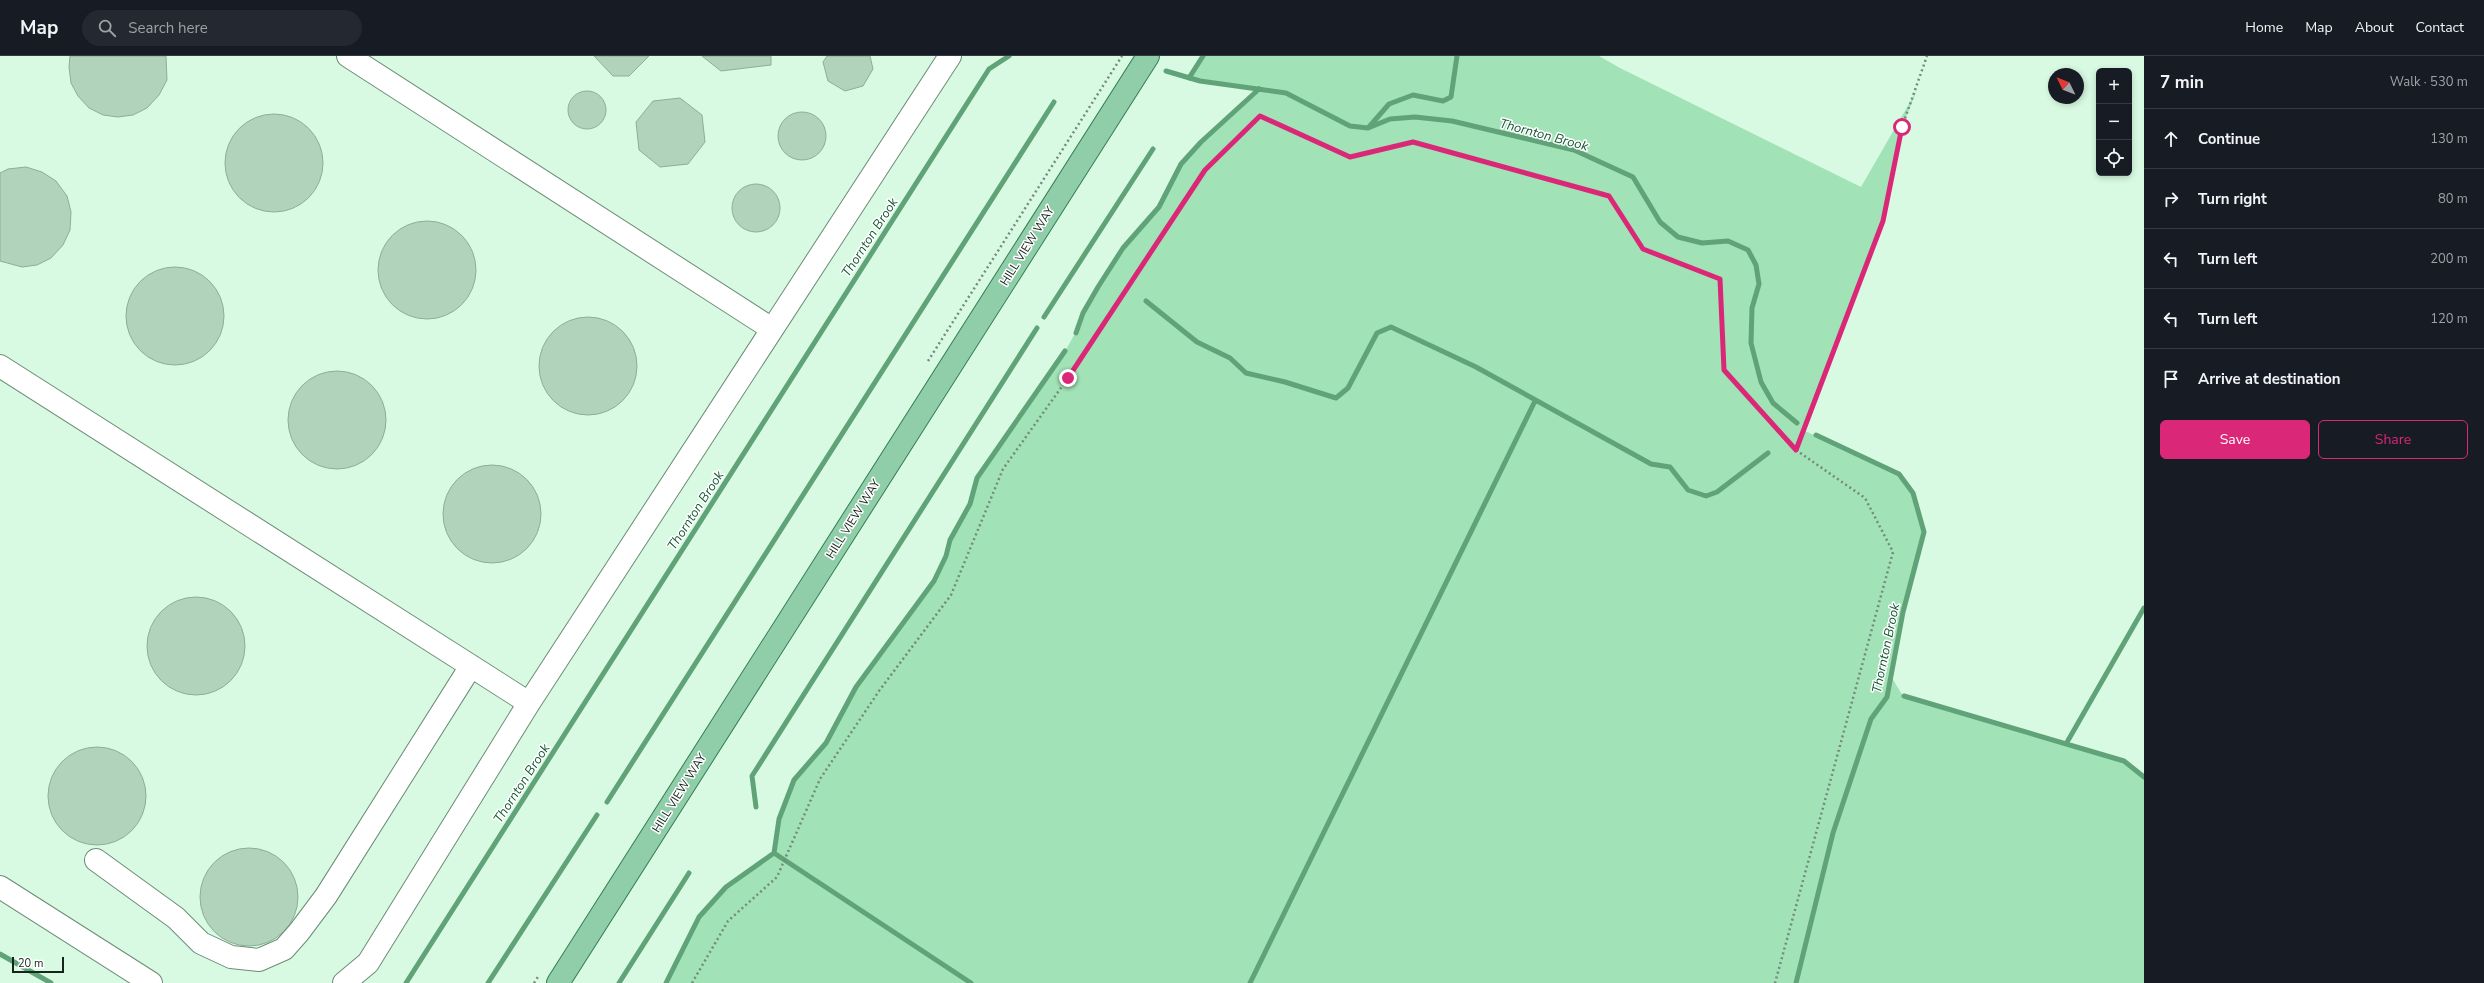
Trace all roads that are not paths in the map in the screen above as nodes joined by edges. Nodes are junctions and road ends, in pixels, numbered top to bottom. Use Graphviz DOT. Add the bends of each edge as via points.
graph roads {
  1 [pos="348,56"];
  2 [pos="950,56"];
  3 [pos="1148,56"];
  4 [pos="772,329"];
  5 [pos="0,366"];
  6 [pos="471,666"];
  7 [pos="529,703"];
  8 [pos="96,860"];
  9 [pos="0,887"];
  10 [pos="151,983"];
  11 [pos="344,983"];
  12 [pos="558,983"];
  1 -- 4 [label="lane"];
  2 -- 4 [label="lane"];
  3 -- 12 [label="main road, HILL VIEW WAY"];
  4 -- 7 [label="lane"];
  5 -- 6 [label="lane"];
  6 -- 7 [label="lane"];
  6 -- 8 [label="lane" via="326,896 284,949 259,960 231,957 201,943 176,918"];
  7 -- 11 [label="lane" via="368,963"];
  9 -- 10 [label="lane"];
}
